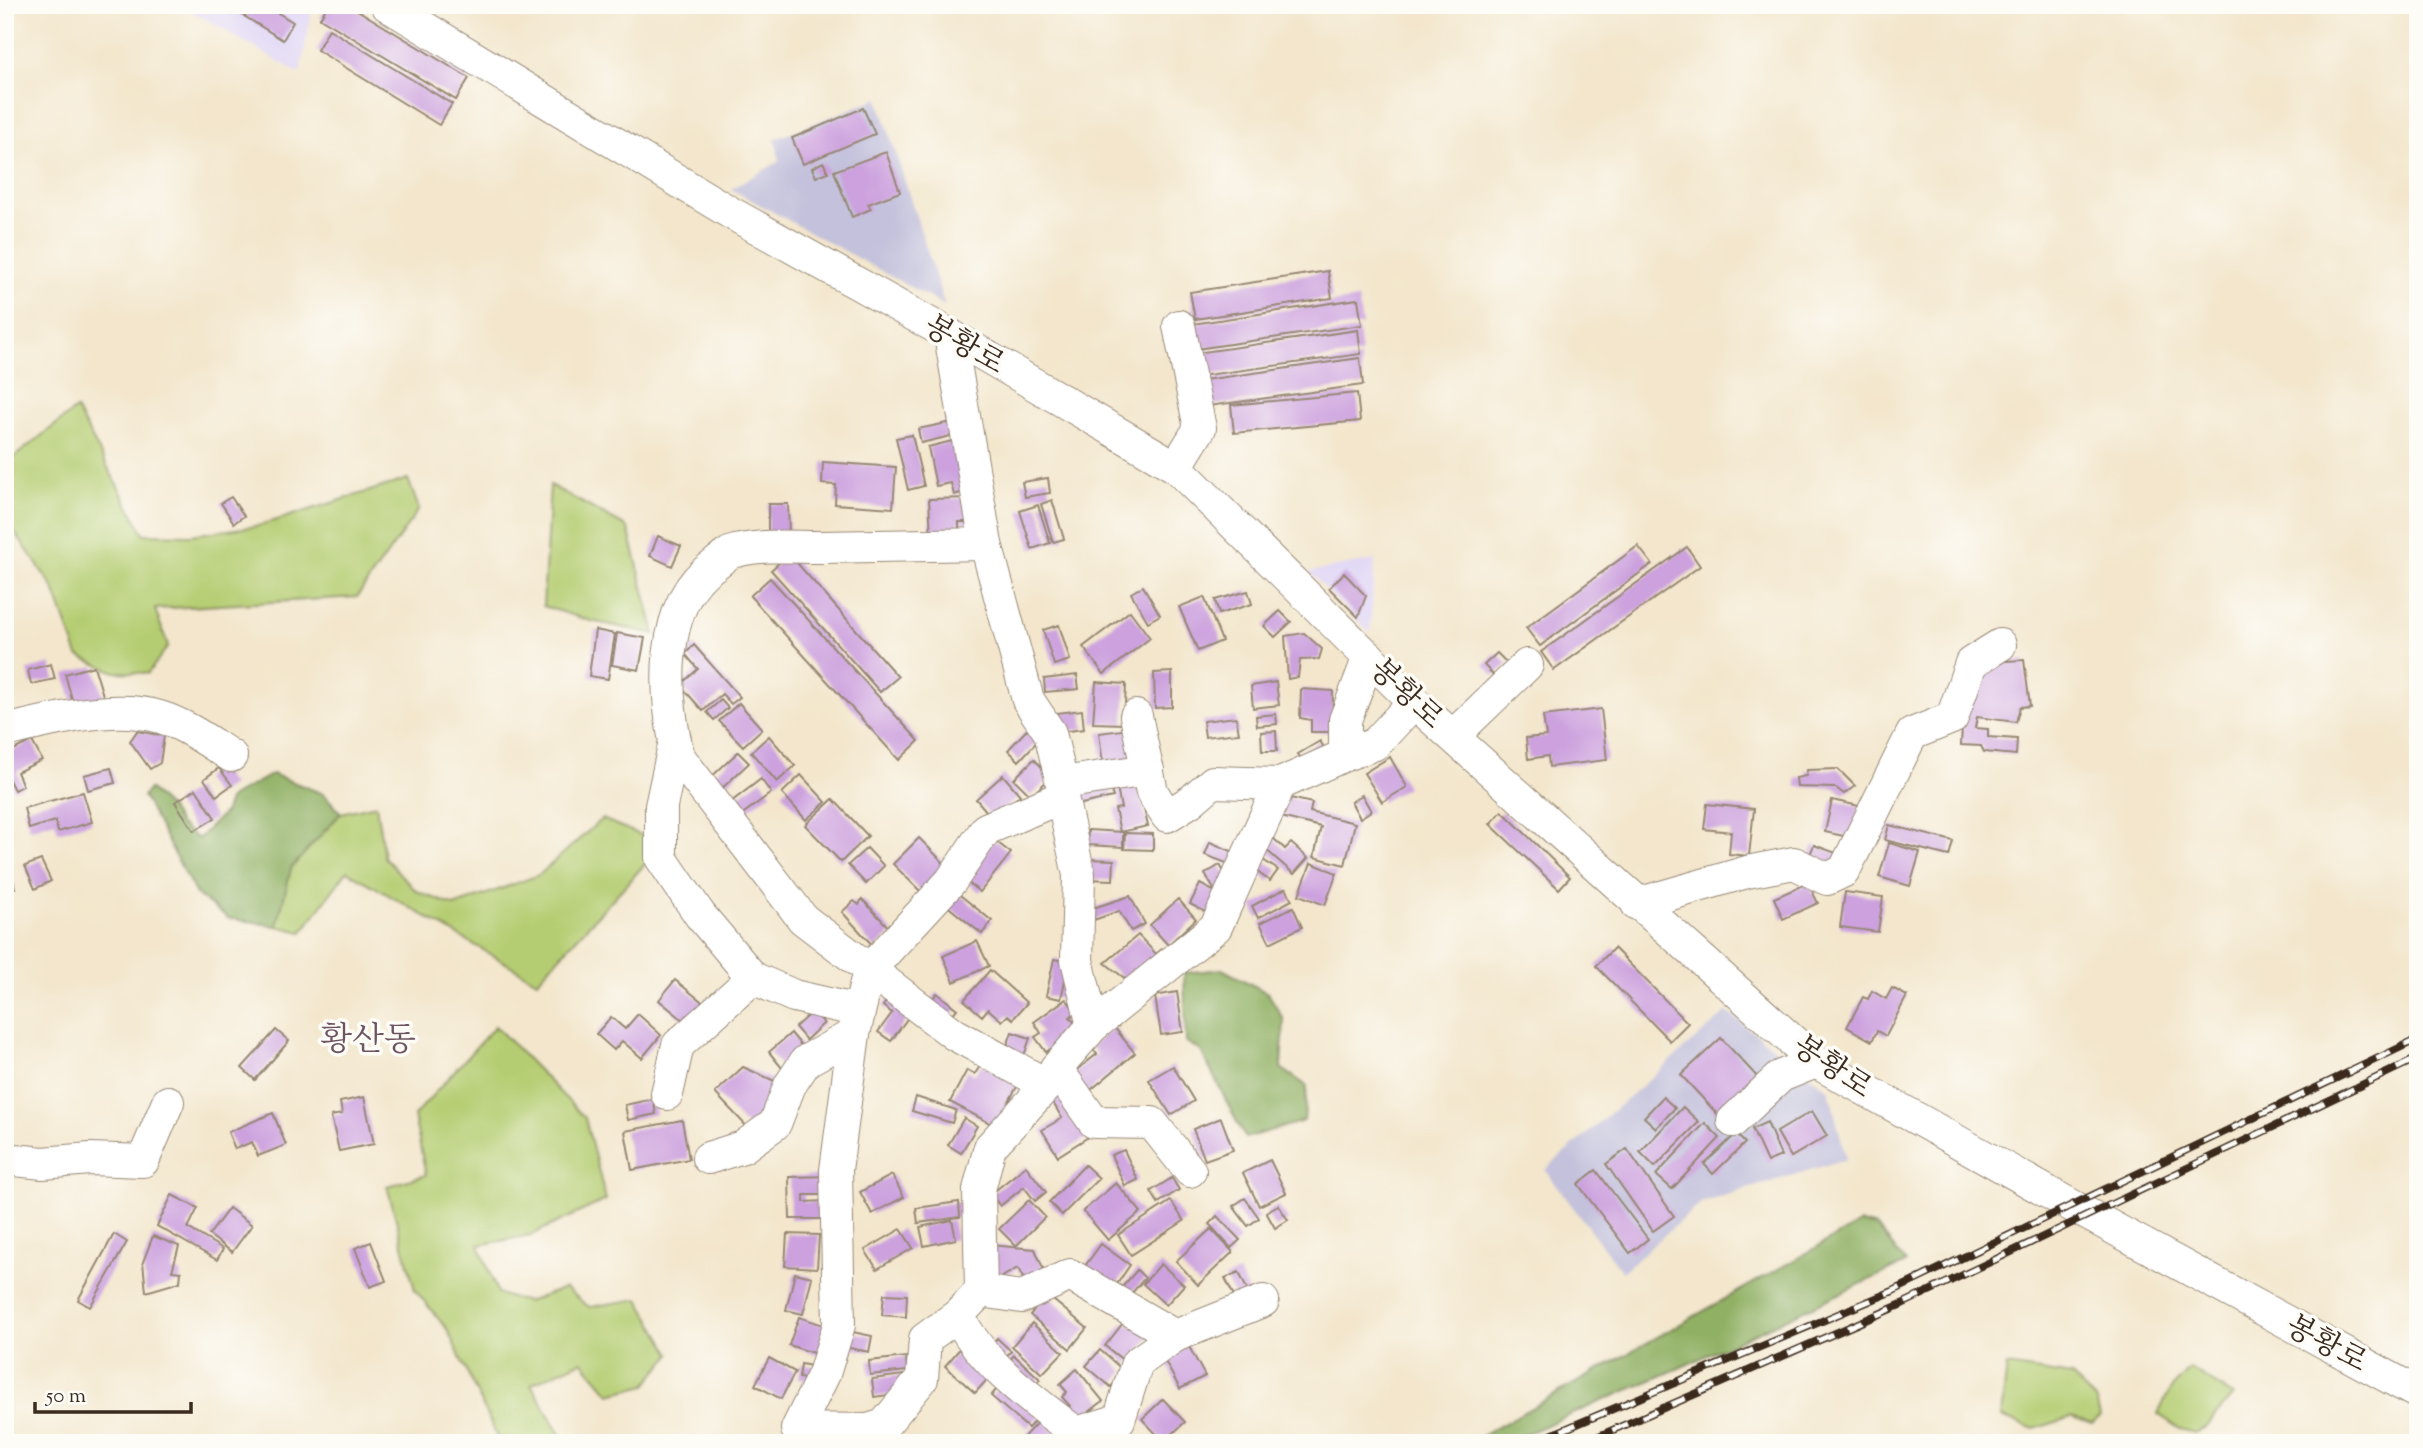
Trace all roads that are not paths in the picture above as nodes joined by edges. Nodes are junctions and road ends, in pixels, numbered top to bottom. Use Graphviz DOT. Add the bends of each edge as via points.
graph roads {
  1 [pos="387,5"];
  2 [pos="1179,326"];
  3 [pos="950,335"];
  4 [pos="1176,467"];
  5 [pos="986,544"];
  6 [pos="2000,645"];
  7 [pos="1369,657"];
  8 [pos="1527,665"];
  9 [pos="1414,702"];
  10 [pos="1136,716"];
  11 [pos="5,731"];
  12 [pos="1453,736"];
  13 [pos="675,741"];
  14 [pos="1345,755"];
  15 [pos="231,756"];
  16 [pos="1148,770"];
  17 [pos="1280,784"];
  18 [pos="1062,790"];
  19 [pos="1637,904"];
  20 [pos="869,970"];
  21 [pos="753,978"];
  22 [pos="856,1023"];
  23 [pos="1093,1026"];
  24 [pos="1816,1062"];
  25 [pos="1052,1076"];
  26 [pos="667,1094"];
  27 [pos="168,1102"];
  28 [pos="1733,1121"];
  29 [pos="708,1158"];
  30 [pos="5,1159"];
  31 [pos="1190,1171"];
  32 [pos="981,1291"];
  33 [pos="1263,1301"];
  34 [pos="958,1315"];
  35 [pos="1175,1336"];
  36 [pos="2418,1392"];
  37 [pos="1076,1438"];
  1 -- 3 [label="street, 봉황로" via="731,213"];
  2 -- 4 [label="street" via="1200,428"];
  3 -- 4 [label="street, 봉황로"];
  3 -- 5 [label="street"];
  4 -- 7 [label="street, 봉황로"];
  5 -- 13 [label="street" via="734,551 705,571 683,598 674,624 669,662"];
  5 -- 18 [label="street" via="1028,700 1049,733"];
  6 -- 19 [label="street" via="1971,663 1951,718 1912,734 1844,871 1827,879 1794,863"];
  7 -- 9 [label="street, 봉황로"];
  7 -- 14 [label="street" via="1345,720"];
  8 -- 12 [label="street"];
  9 -- 12 [label="street, 봉황로"];
  9 -- 14 [label="street" via="1375,744"];
  10 -- 16 [label="street"];
  11 -- 15 [label="street" via="124,710 161,718 198,734"];
  12 -- 19 [label="street, 봉황로"];
  13 -- 20 [label="street" via="679,757 803,919"];
  13 -- 21 [label="street" via="661,806 661,858 700,915"];
  14 -- 17 [label="street"];
  16 -- 17 [label="street" via="1152,792 1167,816 1213,782"];
  16 -- 18 [label="street"];
  17 -- 23 [label="street" via="1216,927"];
  18 -- 20 [label="street" via="986,829 951,881"];
  18 -- 23 [label="street" via="1079,875 1077,960"];
  19 -- 24 [label="street, 봉황로"];
  20 -- 22 [label="street"];
  20 -- 25 [label="street" via="954,1034"];
  21 -- 22 [label="street"];
  21 -- 26 [label="street" via="678,1045"];
  22 -- 29 [label="street" via="806,1062 790,1085 775,1124 743,1147"];
  22 -- 34 [label="street" via="836,1170 839,1325 824,1374 796,1429 868,1430 884,1425 922,1379 925,1339"];
  23 -- 25 [label="street"];
  24 -- 28 [label="street" via="1781,1076"];
  24 -- 36 [label="street, 봉황로"];
  25 -- 31 [label="street" via="1094,1122 1152,1123"];
  25 -- 32 [label="street" via="990,1147 979,1190"];
  27 -- 30 [label="street" via="143,1161"];
  32 -- 34 [label="street"];
  32 -- 35 [label="street" via="1023,1297 1070,1275"];
  33 -- 35 [label="street"];
  34 -- 37 [label="street" via="967,1332 1012,1383"];
  35 -- 37 [label="street" via="1137,1363 1119,1420"];
}
